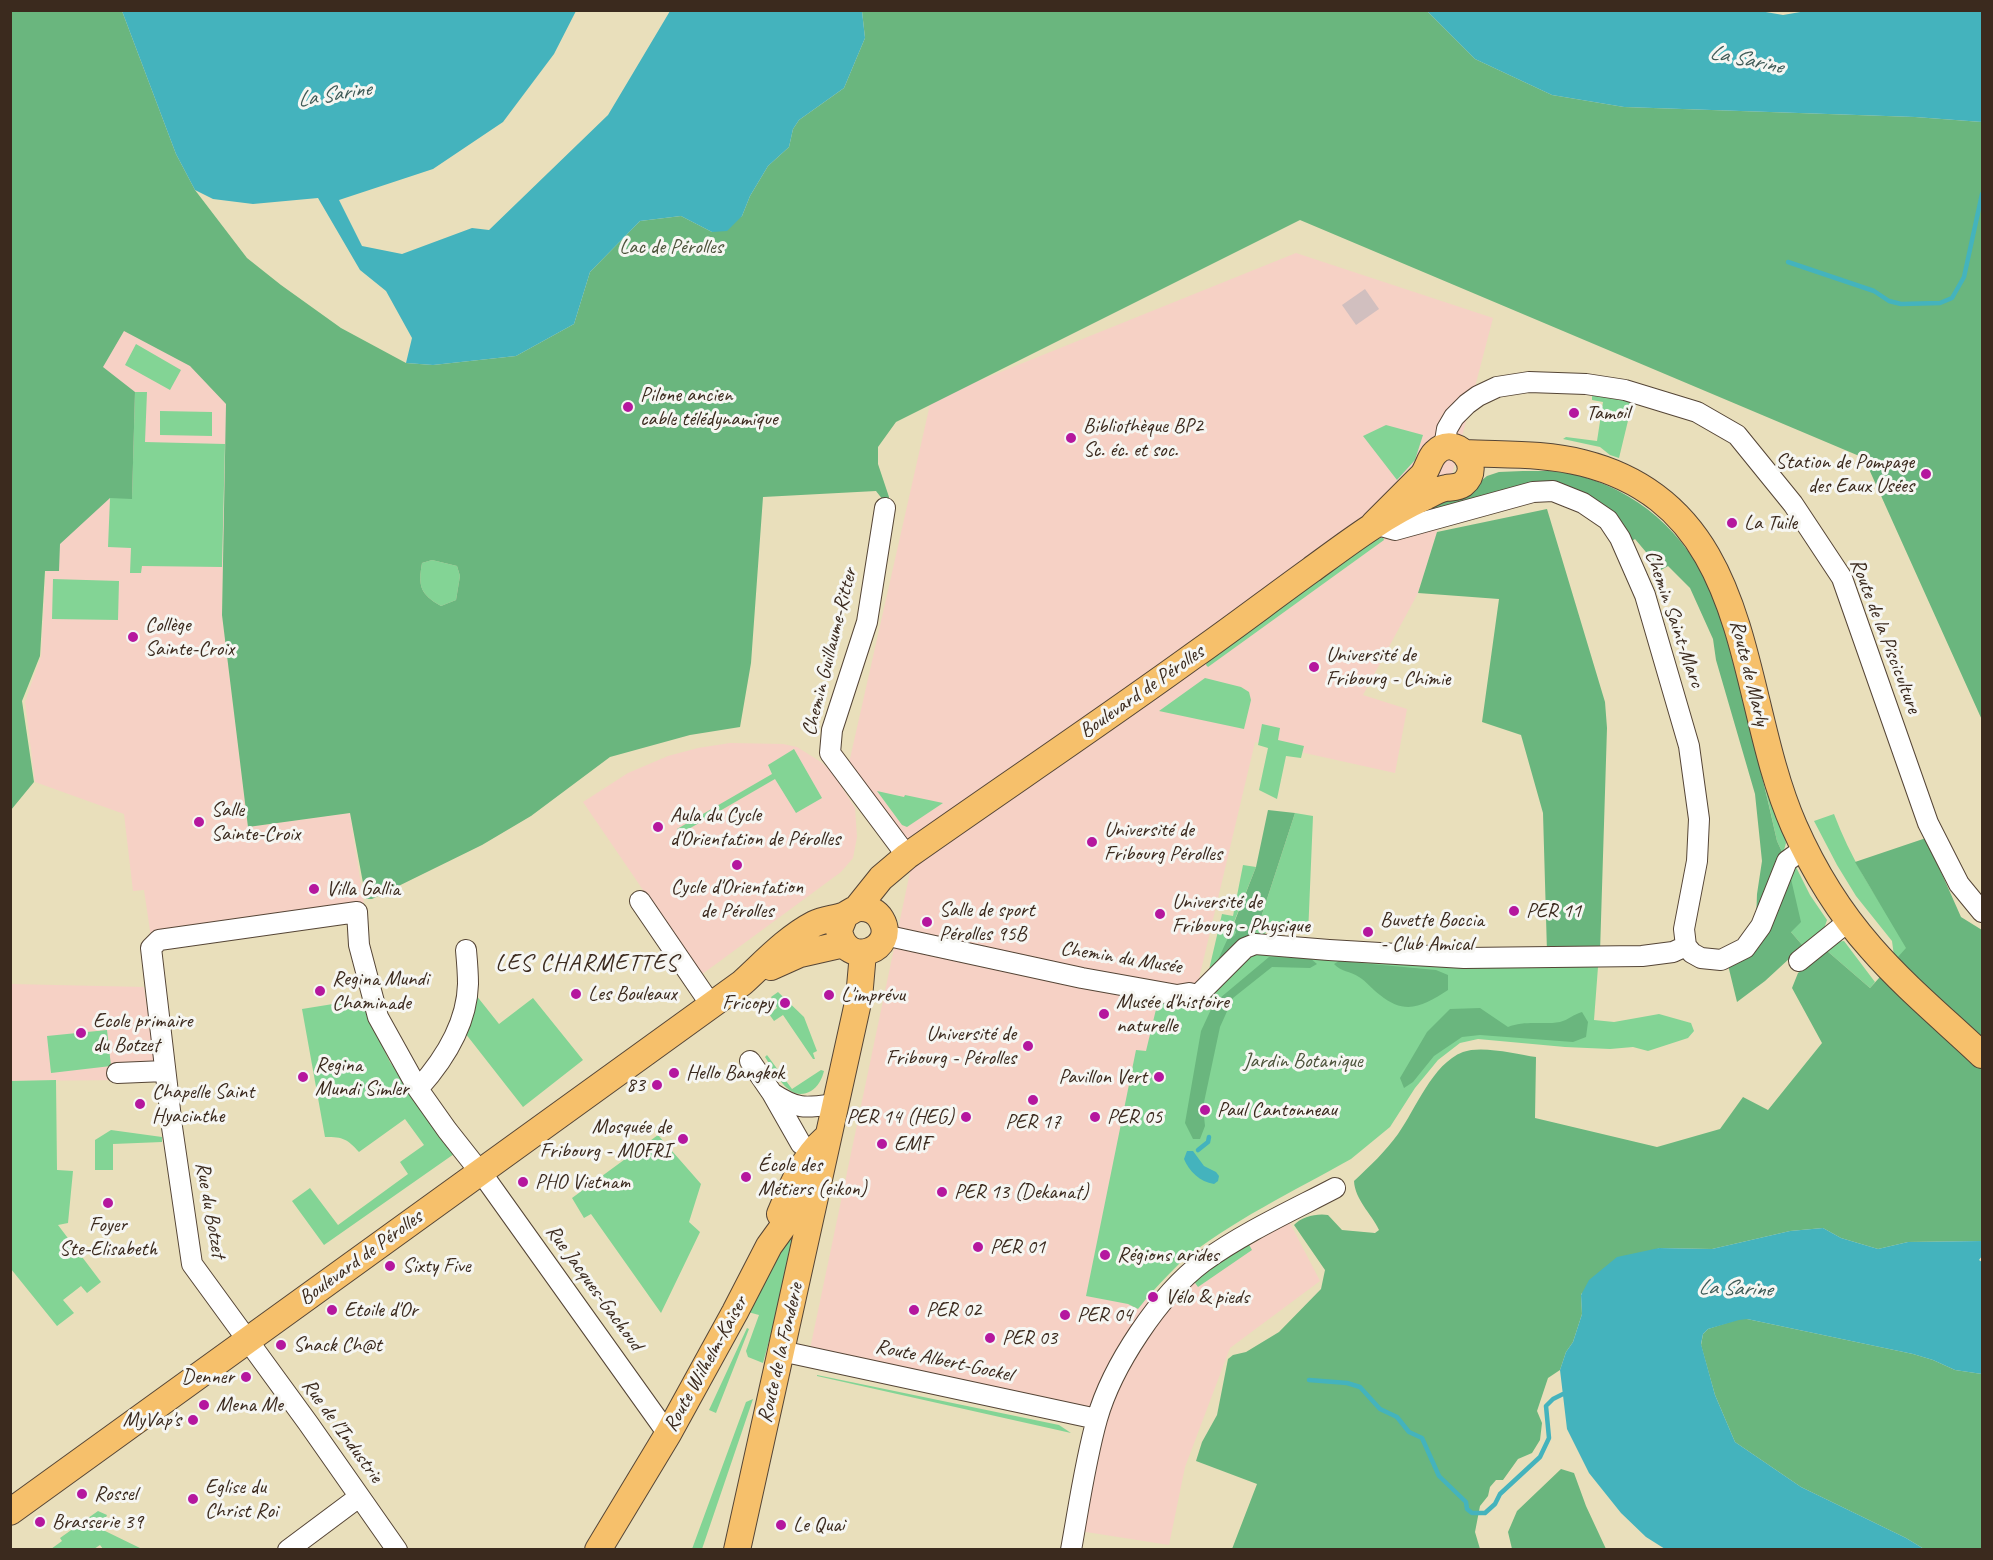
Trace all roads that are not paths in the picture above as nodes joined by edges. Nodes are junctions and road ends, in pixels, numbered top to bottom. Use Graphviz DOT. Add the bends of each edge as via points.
graph roads {
  1 [pos="1452,461"];
  2 [pos="885,508"];
  3 [pos="1374,524"];
  4 [pos="1805,848"];
  5 [pos="907,856"];
  6 [pos="640,902"];
  7 [pos="1983,912"];
  8 [pos="866,918"];
  9 [pos="1850,920"];
  10 [pos="1686,946"];
  11 [pos="151,948"];
  12 [pos="854,949"];
  13 [pos="466,950"];
  14 [pos="1799,961"];
  15 [pos="1198,975"];
  16 [pos="742,982"];
  17 [pos="1189,993"];
  18 [pos="711,1005"];
  19 [pos="1983,1055"];
  20 [pos="750,1061"];
  21 [pos="165,1071"];
  22 [pos="117,1073"];
  23 [pos="418,1089"];
  24 [pos="772,1093"];
  25 [pos="835,1104"];
  26 [pos="822,1148"];
  27 [pos="480,1172"];
  28 [pos="819,1183"];
  29 [pos="1335,1188"];
  30 [pos="769,1246"];
  31 [pos="247,1341"];
  32 [pos="781,1351"];
  33 [pos="1097,1419"];
  34 [pos="668,1434"];
  35 [pos="359,1497"];
  36 [pos="10,1512"];
  37 [pos="288,1550"];
  38 [pos="397,1550"];
  39 [pos="598,1550"];
  40 [pos="737,1550"];
  41 [pos="1071,1550"];
  1 -- 3 [label="main road"];
  1 -- 3 [label="main road, Route de Marly" via="1466,481"];
  1 -- 4 [label="main road, Route de Marly" via="1482,469 1540,458 1587,464 1639,486 1673,512 1704,549 1733,610 1772,762"];
  1 -- 7 [label="street, Route de la Pisciculture" via="1447,429 1454,417 1478,396 1497,387 1529,382 1625,390 1697,412 1737,435 1793,504 1842,578 1928,823 1959,884"];
  2 -- 5 [label="street, Chemin Guillaume-Ritter" via="867,622 832,730 830,753"];
  3 -- 5 [label="main road, Boulevard de Pérolles" via="1194,656"];
  3 -- 10 [label="street, Chemin Saint-Marc" via="1395,530 1533,492 1553,491 1583,503 1608,520 1645,595 1689,746 1699,840 1684,929"];
  4 -- 9 [label="main road, Route de Marly"];
  4 -- 10 [label="street" via="1787,861 1761,926 1745,948 1733,956 1712,961 1692,953"];
  5 -- 8 [label="main road, Boulevard de Pérolles" via="881,878"];
  6 -- 18 [label="street"];
  8 -- 12 [label="main road, Boulevard de Pérolles" via="875,948"];
  8 -- 12 [label="main road" via="839,930"];
  8 -- 16 [label="main road, Boulevard de Pérolles" via="825,919 807,928"];
  8 -- 17 [label="street, Chemin du Musée" via="1082,978 1177,995"];
  9 -- 14 [label="street"];
  9 -- 19 [label="main road, Route de Marly" via="1887,966"];
  10 -- 17 [label="street" via="1642,956 1464,958 1255,944 1245,948 1203,992"];
  11 -- 21 [label="street, Rue du Botzet"];
  11 -- 23 [label="street, Rue Jacques-Gachoud" via="159,940 357,912 359,945 378,1017"];
  12 -- 16 [label="main road, Boulevard de Pérolles" via="818,949 786,959"];
  12 -- 25 [label="main road" via="859,998"];
  13 -- 23 [label="street" via="468,985 463,1011 450,1048"];
  15 -- 17 [label="street, Chemin du Musée"];
  16 -- 18 [label="main road, Boulevard de Pérolles"];
  18 -- 27 [label="main road, Boulevard de Pérolles"];
  20 -- 24 [label="street"];
  21 -- 22 [label="street"];
  21 -- 31 [label="street, Rue du Botzet" via="192,1264"];
  23 -- 27 [label="street, Rue Jacques-Gachoud"];
  24 -- 25 [label="street" via="791,1105 807,1108"];
  24 -- 26 [label="street" via="801,1144"];
  25 -- 26 [label="main road"];
  26 -- 28 [label="main road, Route de la Fonderie"];
  26 -- 30 [label="main road" via="800,1171"];
  27 -- 31 [label="main road, Boulevard de Pérolles"];
  27 -- 34 [label="street, Rue Jacques-Gachoud"];
  28 -- 30 [label="main road, Route Wilhelm-Kaiser"];
  28 -- 32 [label="main road, Route de la Fonderie"];
  29 -- 33 [label="street" via="1203,1262 1167,1295 1120,1366"];
  30 -- 34 [label="main road, Route Wilhelm-Kaiser"];
  31 -- 35 [label="street, Rue de l'Industrie"];
  31 -- 36 [label="main road, Boulevard de Pérolles"];
  32 -- 33 [label="street, Route Albert-Gockel"];
  32 -- 40 [label="main road, Route de la Fonderie"];
  33 -- 41 [label="street"];
  34 -- 39 [label="main road, Route Wilhelm-Kaiser"];
  35 -- 37 [label="street"];
  35 -- 38 [label="street, Rue de l'Industrie"];
}
